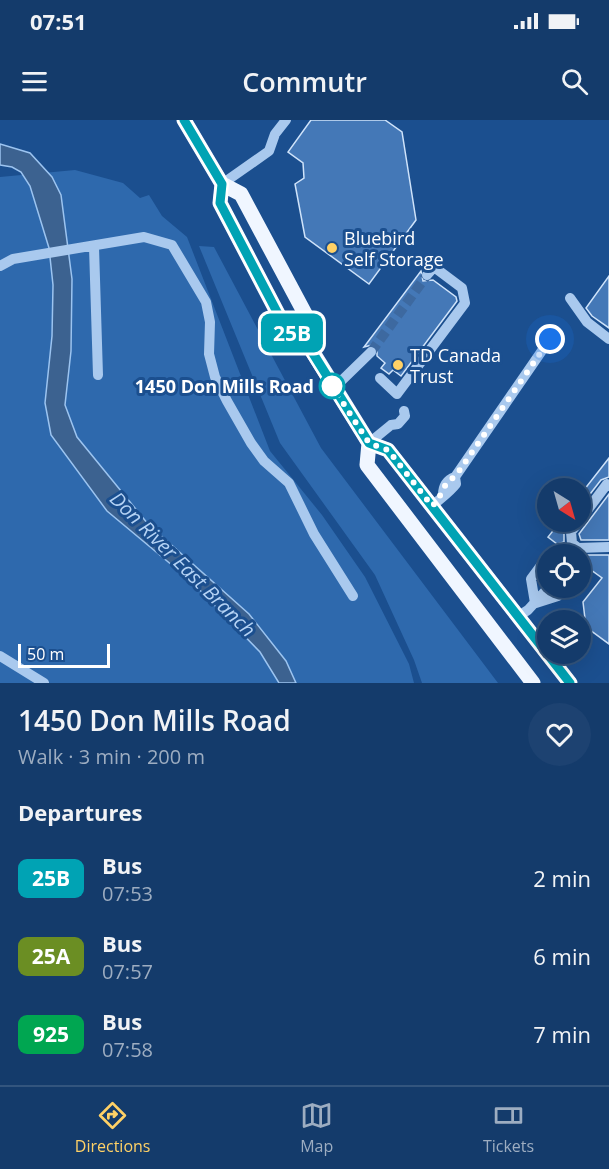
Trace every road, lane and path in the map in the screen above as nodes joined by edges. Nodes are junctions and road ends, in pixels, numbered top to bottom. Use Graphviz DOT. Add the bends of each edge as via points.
graph roads {
  1 [pos="184,120"];
  2 [pos="286,120"];
  3 [pos="222,184"];
  4 [pos="94,247"];
  5 [pos="0,266"];
  6 [pos="427,275"];
  7 [pos="570,298"];
  8 [pos="304,339"];
  9 [pos="550,339"];
  10 [pos="609,339"];
  11 [pos="371,352"];
  12 [pos="98,375"];
  13 [pos="380,378"];
  14 [pos="333,389"];
  15 [pos="391,425"];
  16 [pos="369,443"];
  17 [pos="609,486"];
  18 [pos="437,501"];
  19 [pos="591,506"];
  20 [pos="411,522"];
  21 [pos="609,548"];
  22 [pos="591,549"];
  23 [pos="537,571"];
  24 [pos="353,596"];
  25 [pos="540,598"];
  26 [pos="552,598"];
  27 [pos="536,603"];
  28 [pos="518,617"];
  29 [pos="493,631"];
  30 [pos="0,656"];
  31 [pos="44,683"];
  32 [pos="533,683"];
  33 [pos="570,683"];
  1 -- 3 [label="main road"];
  2 -- 3 [label="lane" via="275,134 270,151"];
  3 -- 8 [label="main road" via="220,203 271,302 287,331"];
  3 -- 8 [label="main road" via="241,194 310,323"];
  4 -- 5 [label="lane" via="13,259"];
  4 -- 12 [label="lane"];
  4 -- 24 [label="lane" via="144,237 172,245 182,258 206,302 209,354 219,385 250,443 290,483 314,534"];
  6 -- 13 [label="lane" via="434,267 462,288 465,303 397,394"];
  7 -- 10 [label="lane" via="587,322"];
  8 -- 14 [label="main road"];
  9 -- 18 [label="lane" via="455,477 456,484"];
  11 -- 14 [label="lane"];
  14 -- 16 [label="main road"];
  15 -- 16 [label="lane"];
  16 -- 18 [label="main road" via="388,450"];
  16 -- 20 [label="main road" via="367,465"];
  17 -- 19 [label="lane"];
  18 -- 20 [label="main road"];
  18 -- 28 [label="main road"];
  20 -- 29 [label="main road"];
  21 -- 22 [label="lane"];
  23 -- 27 [label="lane" via="531,579"];
  25 -- 27 [label="lane"];
  26 -- 27 [label="lane"];
  27 -- 28 [label="lane"];
  28 -- 29 [label="main road"];
  28 -- 33 [label="main road"];
  29 -- 32 [label="main road"];
  30 -- 31 [label="lane"];
}
